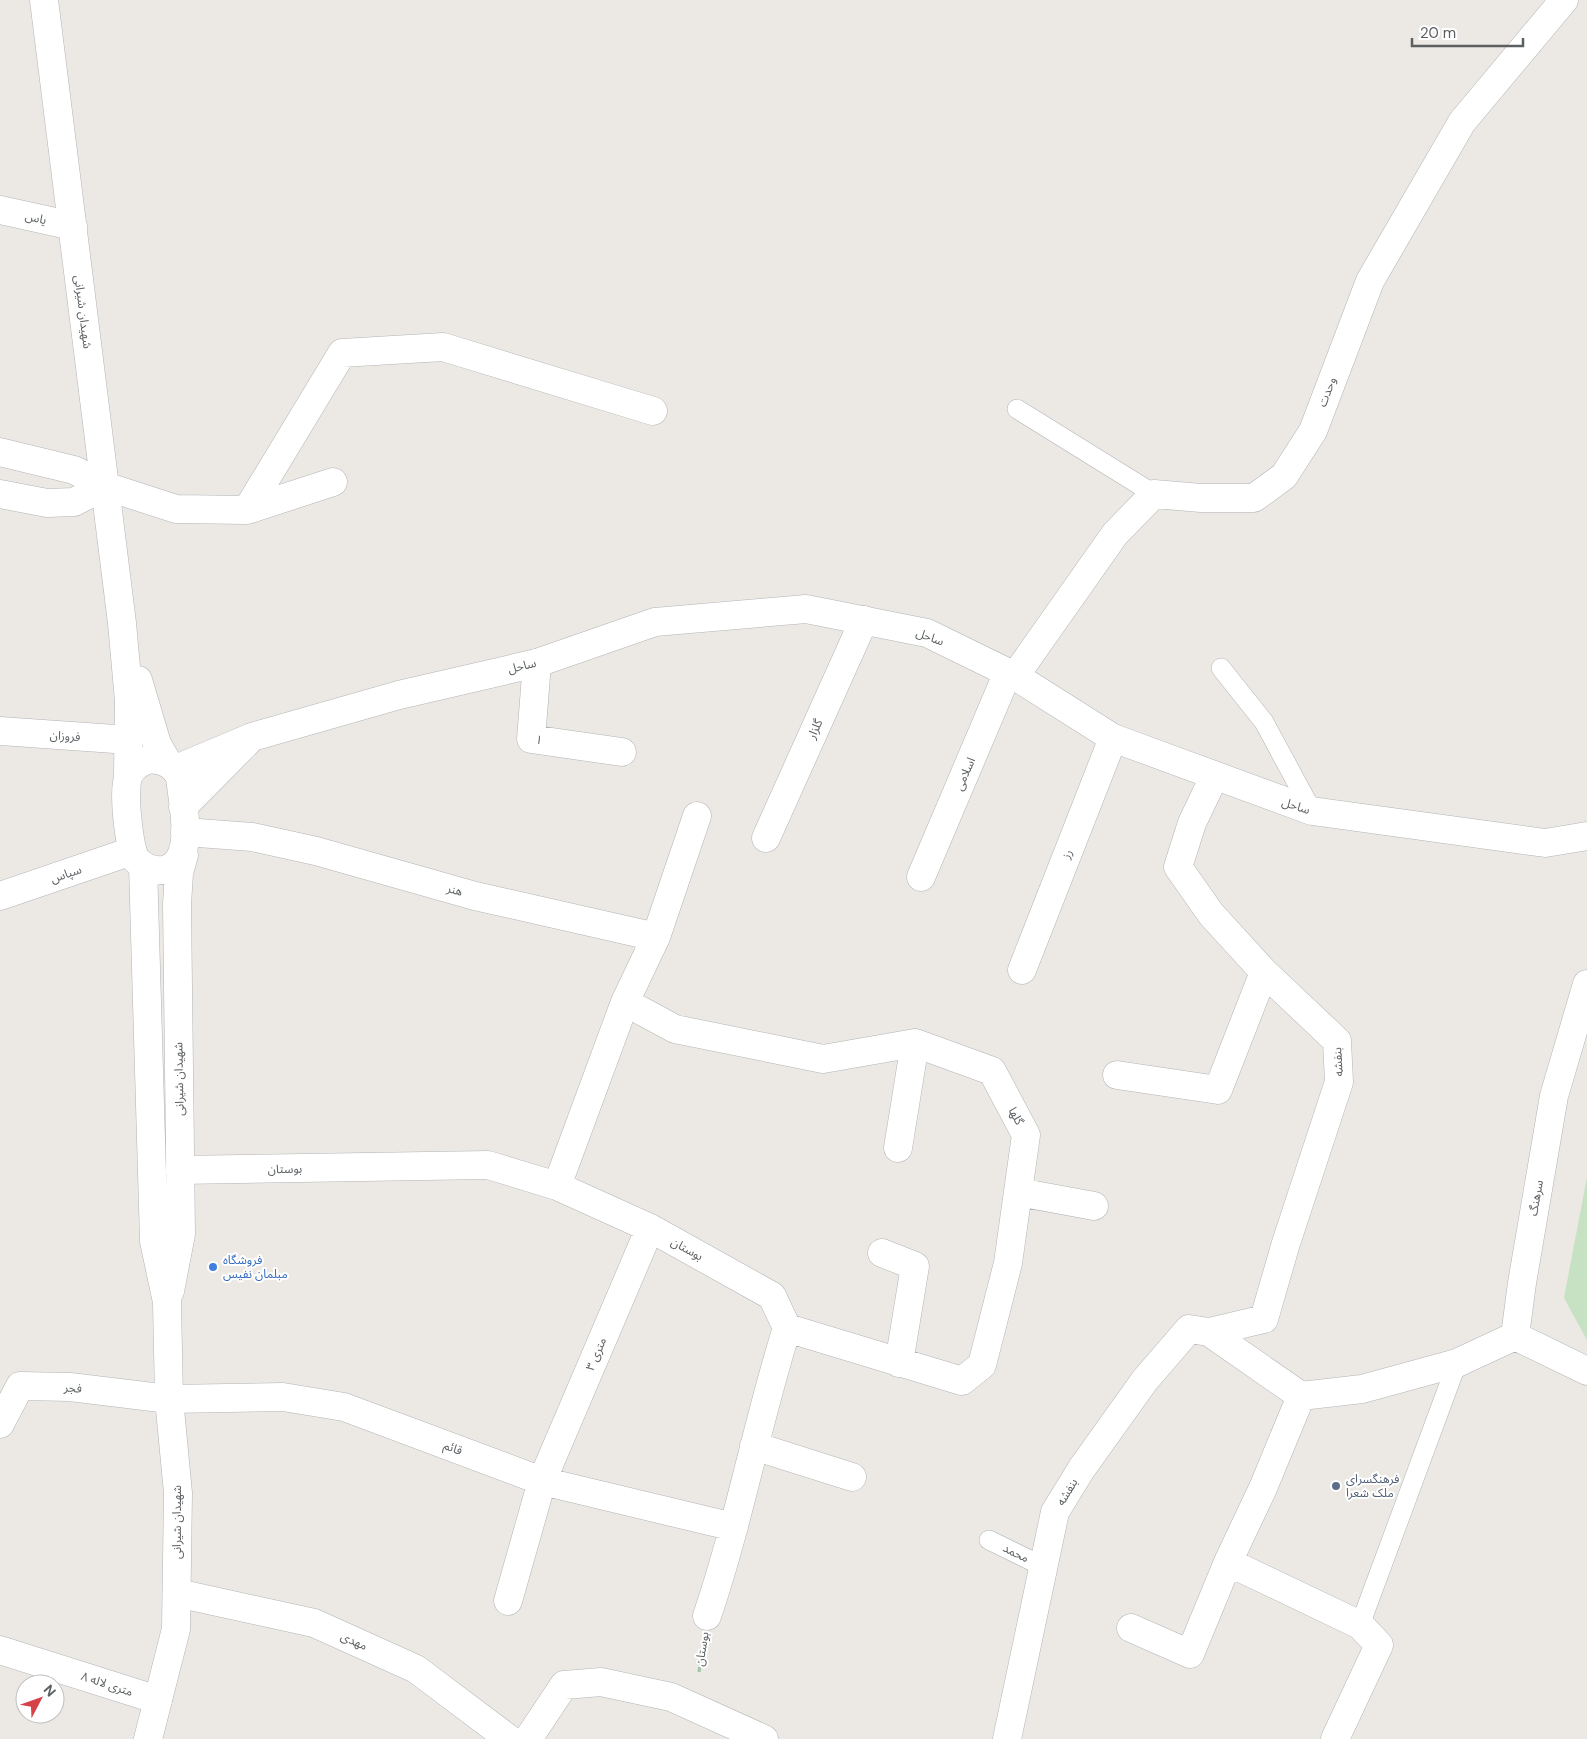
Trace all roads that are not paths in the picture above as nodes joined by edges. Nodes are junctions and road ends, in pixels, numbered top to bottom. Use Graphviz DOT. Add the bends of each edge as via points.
graph roads {
  1 [pos="44,0"];
  2 [pos="1564,0"];
  3 [pos="0,210"];
  4 [pos="73,226"];
  5 [pos="1017,409"];
  6 [pos="653,411"];
  7 [pos="0,452"];
  8 [pos="333,482"];
  9 [pos="105,486"];
  10 [pos="0,494"];
  11 [pos="1154,494"];
  12 [pos="247,510"];
  13 [pos="864,620"];
  14 [pos="122,623"];
  15 [pos="538,663"];
  16 [pos="1221,668"];
  17 [pos="1012,674"];
  18 [pos="0,732"];
  19 [pos="252,738"];
  20 [pos="1113,738"];
  21 [pos="129,740"];
  22 [pos="622,752"];
  23 [pos="172,766"];
  24 [pos="128,775"];
  25 [pos="1214,777"];
  26 [pos="1312,812"];
  27 [pos="697,816"];
  28 [pos="184,831"];
  29 [pos="1587,836"];
  30 [pos="766,838"];
  31 [pos="137,858"];
  32 [pos="921,877"];
  33 [pos="0,896"];
  34 [pos="656,938"];
  35 [pos="1022,970"];
  36 [pos="1264,972"];
  37 [pos="1587,984"];
  38 [pos="625,1002"];
  39 [pos="915,1043"];
  40 [pos="1117,1075"];
  41 [pos="898,1148"];
  42 [pos="180,1170"];
  43 [pos="557,1186"];
  44 [pos="1018,1192"];
  45 [pos="1094,1206"];
  46 [pos="650,1228"];
  47 [pos="882,1253"];
  48 [pos="167,1302"];
  49 [pos="787,1328"];
  50 [pos="1210,1332"];
  51 [pos="1515,1336"];
  52 [pos="899,1362"];
  53 [pos="1457,1363"];
  54 [pos="1587,1372"];
  55 [pos="1301,1396"];
  56 [pos="169,1399"];
  57 [pos="0,1424"];
  58 [pos="754,1446"];
  59 [pos="852,1477"];
  60 [pos="542,1481"];
  61 [pos="734,1527"];
  62 [pos="989,1540"];
  63 [pos="1228,1562"];
  64 [pos="1044,1567"];
  65 [pos="177,1593"];
  66 [pos="508,1601"];
  67 [pos="707,1616"];
  68 [pos="1360,1625"];
  69 [pos="1131,1628"];
  70 [pos="0,1650"];
  71 [pos="158,1700"];
  72 [pos="148,1739"];
  73 [pos="510,1739"];
  74 [pos="528,1739"];
  75 [pos="764,1739"];
  76 [pos="1007,1739"];
  77 [pos="1335,1739"];
  1 -- 4 [label="street, شهیدان شیرانی"];
  2 -- 11 [label="street, وحدت" via="1462,122 1370,281 1312,431 1284,476 1254,498"];
  3 -- 4 [label="street, یاس"];
  4 -- 9 [label="street, شهیدان شیرانی"];
  5 -- 11 [label="lane"];
  6 -- 12 [label="street" via="444,346 342,353"];
  7 -- 9 [label="street" via="74,470"];
  8 -- 12 [label="street"];
  9 -- 10 [label="street" via="74,502 47,504"];
  9 -- 12 [label="street" via="176,509"];
  9 -- 14 [label="street, شهیدان شیرانی"];
  11 -- 17 [label="street" via="1115,534"];
  13 -- 15 [label="street, ساحل" via="806,608 654,622"];
  13 -- 17 [label="street, ساحل" via="927,633"];
  13 -- 30 [label="street, گلزار"];
  14 -- 21 [label="street, شهیدان شیرانی"];
  14 -- 23 [label="street, شهیدان شیرانی" via="157,744"];
  15 -- 19 [label="street, ساحل" via="399,695"];
  15 -- 22 [label="street, ۱" via="531,739"];
  16 -- 26 [label="lane" via="1264,722"];
  17 -- 20 [label="street, ساحل"];
  17 -- 32 [label="street, اسلامی"];
  18 -- 21 [label="street, فروزان"];
  19 -- 23 [label="street, ساحل"];
  19 -- 28 [label="street"];
  20 -- 25 [label="street, ساحل"];
  20 -- 35 [label="street, رز"];
  21 -- 24 [label="street, شهیدان شیرانی"];
  23 -- 24 [label="street" via="150,759 141,762"];
  23 -- 28 [label="street, شهیدان شیرانی" via="180,777"];
  24 -- 31 [label="street, شهیدان شیرانی" via="126,784"];
  25 -- 26 [label="street, ساحل"];
  25 -- 36 [label="street, بنفشه" via="1192,823 1178,867 1211,914"];
  26 -- 29 [label="street, ساحل" via="1545,843"];
  27 -- 34 [label="street"];
  28 -- 31 [label="street" via="178,862 162,870"];
  28 -- 34 [label="street, هنر" via="252,838 316,851 475,896"];
  28 -- 42 [label="street, شهیدان شیرانی" via="177,904"];
  31 -- 33 [label="street, سپاس"];
  31 -- 48 [label="street, شهیدان شیرانی" via="154,1241"];
  34 -- 38 [label="street"];
  36 -- 40 [label="street" via="1218,1090"];
  36 -- 50 [label="street, بنفشه" via="1337,1041 1340,1082 1264,1319"];
  37 -- 51 [label="street, سرهنگ" via="1554,1096"];
  38 -- 39 [label="street, گلها" via="676,1029 823,1059"];
  38 -- 43 [label="street"];
  39 -- 41 [label="street"];
  39 -- 44 [label="street, گلها" via="992,1071 1026,1135"];
  42 -- 43 [label="street, بوستان" via="488,1165"];
  42 -- 48 [label="street, شهیدان شیرانی" via="181,1234"];
  43 -- 46 [label="street, بوستان"];
  44 -- 45 [label="street"];
  44 -- 52 [label="street, گلها" via="1008,1263 982,1365 962,1381"];
  46 -- 49 [label="street, بوستان" via="772,1296"];
  46 -- 60 [label="street, ۳ متری"];
  47 -- 52 [label="street" via="915,1266"];
  48 -- 56 [label="street, شهیدان شیرانی"];
  49 -- 52 [label="street, گلها"];
  49 -- 58 [label="street, بوستان"];
  50 -- 55 [label="street"];
  50 -- 64 [label="street, بنفشه" via="1189,1329 1145,1380 1082,1468 1055,1512"];
  51 -- 53 [label="street"];
  51 -- 54 [label="street"];
  53 -- 55 [label="street" via="1362,1389"];
  53 -- 68 [label="lane"];
  55 -- 63 [label="street"];
  56 -- 57 [label="street, فجر" via="70,1387 20,1386"];
  56 -- 60 [label="street, قائم" via="283,1397 344,1407"];
  56 -- 65 [label="street, شهیدان شیرانی" via="178,1493"];
  58 -- 59 [label="street"];
  58 -- 61 [label="street, بوستان"];
  60 -- 61 [label="street, قائم"];
  60 -- 66 [label="street, ۳ متری"];
  61 -- 67 [label="street, بوستان"];
  62 -- 64 [label="lane, محمد"];
  63 -- 68 [label="street"];
  63 -- 69 [label="street" via="1190,1654"];
  64 -- 76 [label="street, بنفشه"];
  65 -- 71 [label="street, شهیدان شیرانی" via="176,1629"];
  65 -- 73 [label="street, مهدی" via="314,1623 416,1669"];
  68 -- 77 [label="street" via="1379,1645"];
  70 -- 71 [label="street, ۸ متری لاله"];
  71 -- 72 [label="street, شهیدان شیرانی"];
  74 -- 75 [label="street" via="564,1685 601,1682 671,1697"];
}
